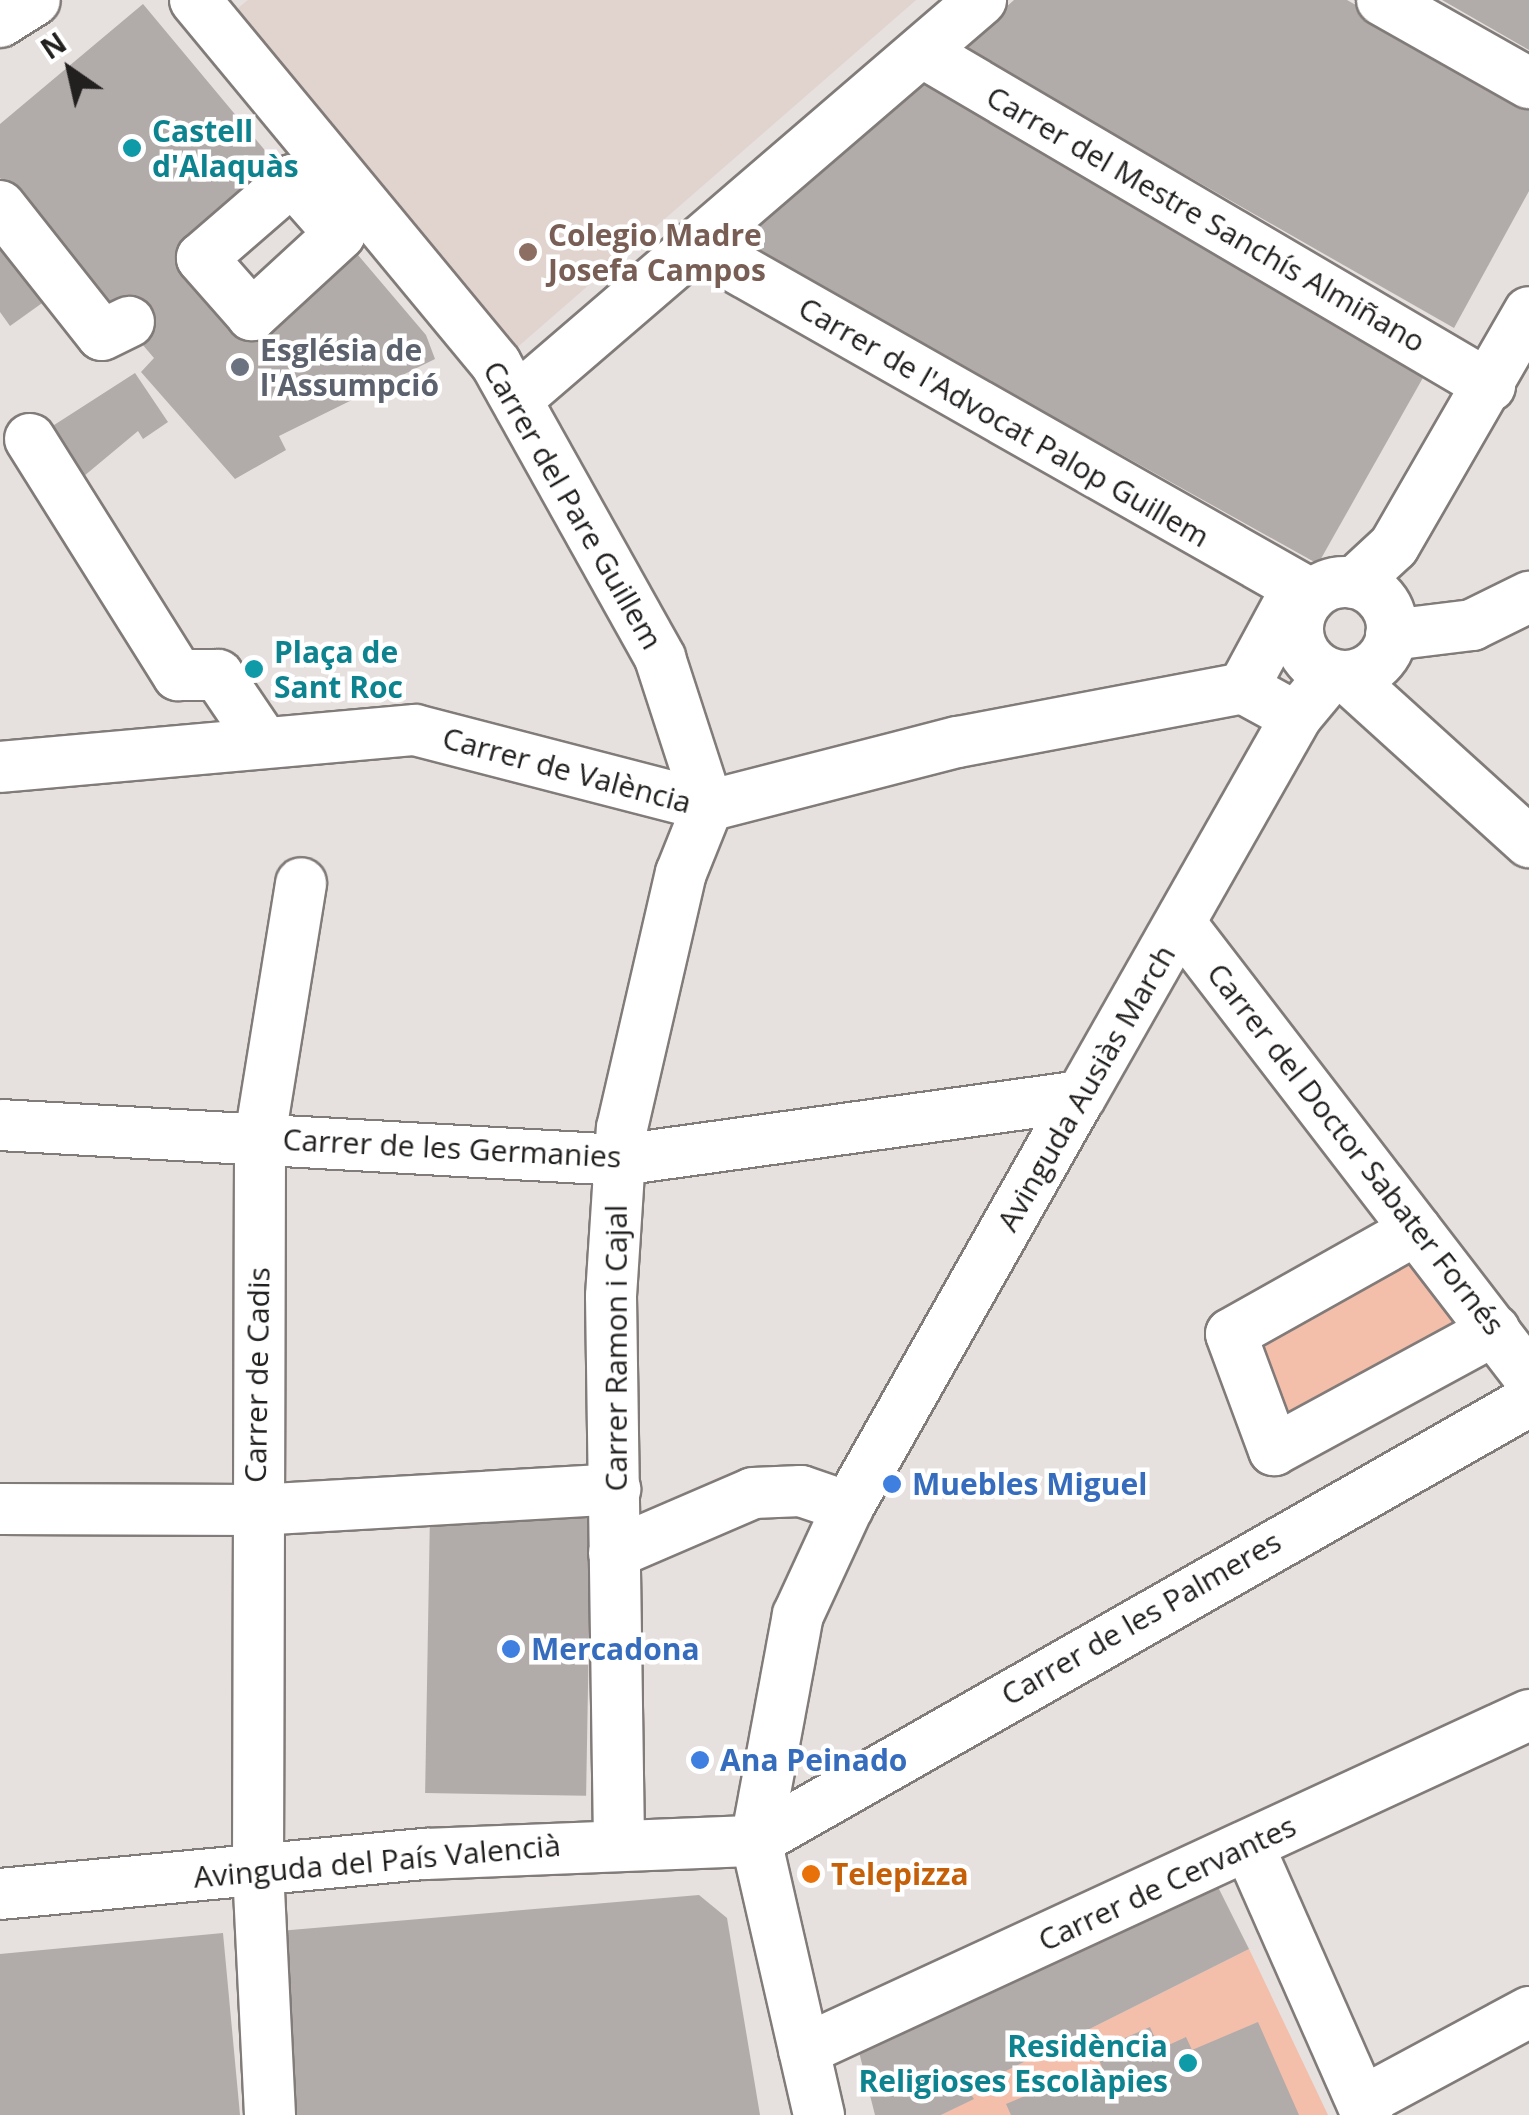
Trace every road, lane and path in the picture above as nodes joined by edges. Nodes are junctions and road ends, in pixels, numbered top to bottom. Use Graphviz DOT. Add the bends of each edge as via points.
graph roads {
  1 [pos="13,0"];
  2 [pos="35,0"];
  3 [pos="195,0"];
  4 [pos="981,0"];
  5 [pos="1382,0"];
  6 [pos="0,9"];
  7 [pos="0,22"];
  8 [pos="922,52"];
  9 [pos="1529,83"];
  10 [pos="315,178"];
  11 [pos="0,206"];
  12 [pos="698,246"];
  13 [pos="1529,312"];
  14 [pos="130,322"];
  15 [pos="1490,386"];
  16 [pos="517,399"];
  17 [pos="30,439"];
  18 [pos="1321,589"];
  19 [pos="1529,597"];
  20 [pos="1392,635"];
  21 [pos="1339,676"];
  22 [pos="1242,688"];
  23 [pos="1296,718"];
  24 [pos="260,737"];
  25 [pos="0,767"];
  26 [pos="708,806"];
  27 [pos="1529,842"];
  28 [pos="301,883"];
  29 [pos="1180,923"];
  30 [pos="1080,1096"];
  31 [pos="0,1126"];
  32 [pos="260,1136"];
  33 [pos="620,1160"];
  34 [pos="1416,1230"];
  35 [pos="1496,1330"];
  36 [pos="1529,1378"];
  37 [pos="1529,1401"];
  38 [pos="616,1490"];
  39 [pos="848,1507"];
  40 [pos="0,1509"];
  41 [pos="256,1510"];
  42 [pos="614,1553"];
  43 [pos="1529,1715"];
  44 [pos="756,1841"];
  45 [pos="619,1842"];
  46 [pos="1249,1847"];
  47 [pos="258,1871"];
  48 [pos="0,1894"];
  49 [pos="1529,2012"];
  50 [pos="804,2050"];
  51 [pos="1364,2108"];
  52 [pos="270,2115"];
  53 [pos="819,2115"];
  1 -- 6 [label="street"];
  2 -- 7 [label="street"];
  3 -- 10 [label="street, Carrer del Pare Guillem"];
  4 -- 8 [label="street"];
  5 -- 9 [label="street"];
  8 -- 12 [label="street"];
  8 -- 15 [label="street, Carrer del Mestre Sanchís Almiñano"];
  10 -- 10 [label="street" via="292,180 202,258 252,315 340,234"];
  10 -- 16 [label="street, Carrer del Pare Guillem"];
  11 -- 14 [label="street" via="102,335"];
  12 -- 16 [label="street"];
  12 -- 18 [label="street, Carrer de l'Advocat Palop Guillem"];
  13 -- 15 [label="street"];
  15 -- 18 [label="street" via="1394,546"];
  16 -- 26 [label="street, Carrer del Pare Guillem" via="660,658"];
  17 -- 24 [label="street" via="178,675 218,674"];
  18 -- 20 [label="street" via="1385,604"];
  18 -- 21 [label="street" via="1299,643"];
  18 -- 22 [label="street"];
  19 -- 20 [label="street" via="1472,624"];
  20 -- 21 [label="street" via="1370,669"];
  21 -- 23 [label="street, Avinguda Ausiàs March"];
  21 -- 27 [label="street"];
  22 -- 23 [label="street"];
  22 -- 26 [label="street, Carrer de València" via="958,742"];
  23 -- 29 [label="street, Avinguda Ausiàs March"];
  24 -- 25 [label="street, Carrer de València"];
  24 -- 26 [label="street, Carrer de València" via="415,730"];
  26 -- 33 [label="street, Carrer Ramon i Cajal" via="640,996"];
  28 -- 32 [label="street, Carrer de Cadis"];
  29 -- 30 [label="street, Avinguda Ausiàs March"];
  29 -- 34 [label="street, Carrer del Doctor Sabater Fornés"];
  30 -- 33 [label="street, Carrer de les Germanies"];
  30 -- 39 [label="street, Avinguda Ausiàs March"];
  31 -- 32 [label="street, Carrer de les Germanies"];
  32 -- 33 [label="street, Carrer de les Germanies"];
  32 -- 41 [label="street, Carrer de Cadis"];
  33 -- 38 [label="street, Carrer Ramon i Cajal" via="610,1296"];
  34 -- 35 [label="street, Carrer del Doctor Sabater Fornés"];
  34 -- 35 [label="street" via="1230,1334 1274,1450"];
  35 -- 36 [label="street, Carrer del Doctor Sabater Fornés"];
  37 -- 44 [label="street, Carrer de les Palmeres"];
  38 -- 41 [label="street"];
  38 -- 42 [label="street, Carrer Ramon i Cajal"];
  39 -- 42 [label="street" via="801,1491 753,1493"];
  39 -- 44 [label="street, Avinguda Ausiàs March" via="798,1615"];
  40 -- 41 [label="street"];
  41 -- 47 [label="street, Carrer de Cadis"];
  42 -- 45 [label="street, Carrer Ramon i Cajal"];
  43 -- 46 [label="street, Carrer de Cervantes"];
  44 -- 45 [label="street, Avinguda del País Valencià"];
  44 -- 50 [label="street, Avinguda Ausiàs March"];
  45 -- 47 [label="street, Avinguda del País Valencià"];
  46 -- 50 [label="street, Carrer de Cervantes"];
  46 -- 51 [label="street"];
  47 -- 48 [label="street, Avinguda del País Valencià"];
  47 -- 52 [label="street, Carrer de Cadis"];
  49 -- 51 [label="street"];
  50 -- 53 [label="street, Avinguda Ausiàs March"];
}
